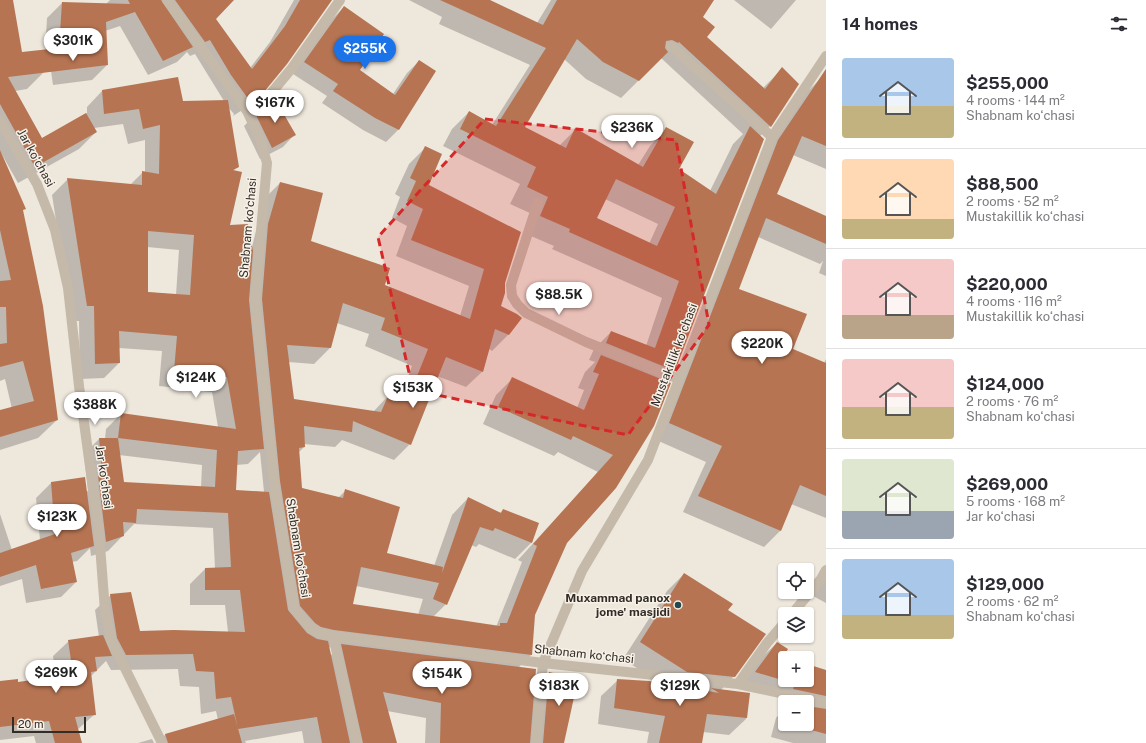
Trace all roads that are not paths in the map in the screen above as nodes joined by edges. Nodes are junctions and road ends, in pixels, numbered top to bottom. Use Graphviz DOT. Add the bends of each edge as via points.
graph roads {
  1 [pos="167,0"];
  2 [pos="340,0"];
  3 [pos="671,46"];
  4 [pos="826,56"];
  5 [pos="247,111"];
  6 [pos="0,122"];
  7 [pos="772,137"];
  8 [pos="538,202"];
  9 [pos="679,380"];
  10 [pos="826,570"];
  11 [pos="798,607"];
  12 [pos="778,630"];
  13 [pos="333,636"];
  14 [pos="543,664"];
  15 [pos="738,684"];
  16 [pos="826,703"];
  17 [pos="162,743"];
  18 [pos="357,743"];
  19 [pos="536,743"];
  1 -- 5 [label="street, Shabnam koʻchasi"];
  2 -- 5 [label="street" via="273,92"];
  3 -- 7 [label="street"];
  4 -- 7 [label="street, Mustakillik koʻchasi"];
  5 -- 13 [label="street, Shabnam koʻchasi" via="260,139 266,163 255,299 274,482 294,609 311,628"];
  6 -- 17 [label="street, Jar koʻchasi" via="37,184 56,230 68,288 99,532 105,611 111,640"];
  7 -- 9 [label="street, Mustakillik koʻchasi"];
  8 -- 9 [label="street" via="511,285 516,304 526,313 586,342"];
  9 -- 14 [label="street, Mustakillik koʻchasi" via="648,460 582,571"];
  10 -- 11 [label="street"];
  12 -- 15 [label="street"];
  13 -- 14 [label="street, Shabnam koʻchasi"];
  13 -- 18 [label="street"];
  14 -- 15 [label="street, Shabnam koʻchasi"];
  14 -- 19 [label="street, Mustakillik koʻchasi"];
  15 -- 16 [label="street, Shabnam koʻchasi"];
}
